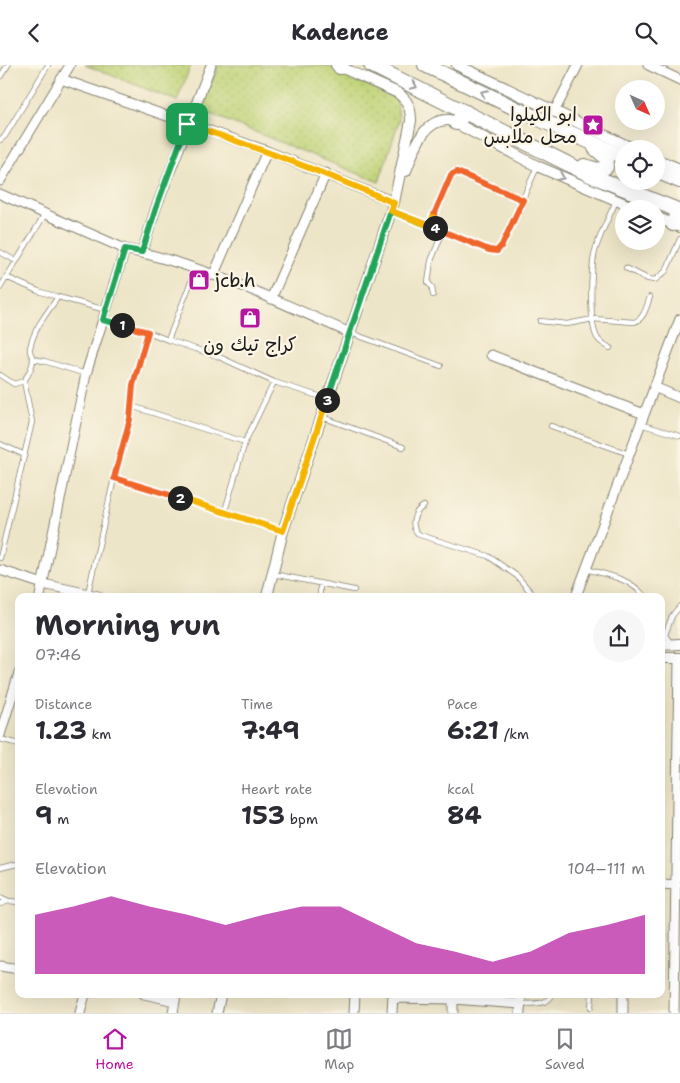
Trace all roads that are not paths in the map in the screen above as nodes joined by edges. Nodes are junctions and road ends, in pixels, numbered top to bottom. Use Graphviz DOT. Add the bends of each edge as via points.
graph roads {
  1 [pos="8,65"];
  2 [pos="41,65"];
  3 [pos="70,65"];
  4 [pos="211,65"];
  5 [pos="370,65"];
  6 [pos="457,65"];
  7 [pos="578,65"];
  8 [pos="648,65"];
  9 [pos="339,66"];
  10 [pos="47,67"];
  11 [pos="434,67"];
  12 [pos="0,77"];
  13 [pos="61,79"];
  14 [pos="680,80"];
  15 [pos="466,112"];
  16 [pos="554,112"];
  17 [pos="456,123"];
  18 [pos="187,124"];
  19 [pos="568,132"];
  20 [pos="0,140"];
  21 [pos="615,140"];
  22 [pos="267,151"];
  23 [pos="543,153"];
  24 [pos="615,153"];
  25 [pos="665,163"];
  26 [pos="537,166"];
  27 [pos="680,169"];
  28 [pos="326,173"];
  29 [pos="665,175"];
  30 [pos="665,179"];
  31 [pos="0,181"];
  32 [pos="680,182"];
  33 [pos="638,190"];
  34 [pos="0,194"];
  35 [pos="523,200"];
  36 [pos="617,200"];
  37 [pos="394,203"];
  38 [pos="615,205"];
  39 [pos="675,209"];
  40 [pos="45,214"];
  41 [pos="430,226"];
  42 [pos="676,226"];
  43 [pos="443,231"];
  44 [pos="680,239"];
  45 [pos="125,249"];
  46 [pos="0,252"];
  47 [pos="142,252"];
  48 [pos="16,261"];
  49 [pos="626,268"];
  50 [pos="196,269"];
  51 [pos="214,274"];
  52 [pos="6,277"];
  53 [pos="0,288"];
  54 [pos="433,295"];
  55 [pos="58,297"];
  56 [pos="650,297"];
  57 [pos="271,299"];
  58 [pos="106,310"];
  59 [pos="593,319"];
  60 [pos="680,319"];
  61 [pos="103,320"];
  62 [pos="540,321"];
  63 [pos="148,332"];
  64 [pos="350,333"];
  65 [pos="168,340"];
  66 [pos="610,348"];
  67 [pos="491,355"];
  68 [pos="33,359"];
  69 [pos="441,366"];
  70 [pos="86,373"];
  71 [pos="0,375"];
  72 [pos="24,381"];
  73 [pos="274,382"];
  74 [pos="654,387"];
  75 [pos="680,398"];
  76 [pos="328,399"];
  77 [pos="131,406"];
  78 [pos="644,414"];
  79 [pos="321,417"];
  80 [pos="640,424"];
  81 [pos="551,426"];
  82 [pos="680,436"];
  83 [pos="245,442"];
  84 [pos="0,444"];
  85 [pos="403,447"];
  86 [pos="629,454"];
  87 [pos="25,455"];
  88 [pos="114,478"];
  89 [pos="424,507"];
  90 [pos="225,511"];
  91 [pos="283,531"];
  92 [pos="0,558"];
  93 [pos="586,569"];
  94 [pos="0,570"];
  95 [pos="272,574"];
  96 [pos="320,584"];
  97 [pos="43,585"];
  98 [pos="354,590"];
  99 [pos="41,593"];
  100 [pos="88,593"];
  101 [pos="268,593"];
  102 [pos="320,593"];
  103 [pos="531,593"];
  104 [pos="577,593"];
  105 [pos="641,593"];
  106 [pos="680,606"];
  107 [pos="671,644"];
  108 [pos="665,658"];
  109 [pos="679,658"];
  110 [pos="15,686"];
  111 [pos="0,734"];
  112 [pos="15,742"];
  113 [pos="15,864"];
  114 [pos="0,868"];
  115 [pos="665,884"];
  116 [pos="677,885"];
  117 [pos="0,897"];
  118 [pos="9,901"];
  119 [pos="15,901"];
  120 [pos="0,904"];
  121 [pos="0,966"];
  122 [pos="15,968"];
  123 [pos="84,998"];
  124 [pos="176,998"];
  125 [pos="220,998"];
  126 [pos="355,998"];
  127 [pos="392,998"];
  128 [pos="433,998"];
  129 [pos="551,998"];
  130 [pos="592,998"];
  131 [pos="623,998"];
  132 [pos="453,999"];
  133 [pos="591,1007"];
  134 [pos="521,1009"];
  135 [pos="80,1013"];
  136 [pos="173,1013"];
  137 [pos="217,1013"];
  138 [pos="354,1013"];
  139 [pos="392,1013"];
  140 [pos="453,1013"];
  141 [pos="623,1013"];
  142 [pos="674,1013"];
  1 -- 12 [label="lane"];
  2 -- 10 [label="lane"];
  3 -- 13 [label="street"];
  4 -- 18 [label="street"];
  5 -- 15 [label="highway, one-way"];
  6 -- 16 [label="street"];
  7 -- 16 [label="street"];
  8 -- 14 [label="street"];
  9 -- 37 [label="street" via="398,93 410,107 411,121"];
  10 -- 20 [label="lane"];
  19 -- 11 [label="highway, one-way"];
  13 -- 18 [label="street"];
  13 -- 31 [label="street"];
  15 -- 17 [label="highway"];
  15 -- 23 [label="highway"];
  16 -- 21 [label="street"];
  17 -- 26 [label="street"];
  17 -- 37 [label="street" via="441,120 424,131"];
  18 -- 22 [label="street"];
  18 -- 47 [label="street"];
  19 -- 23 [label="highway" via="604,154 608,161 605,168 595,170"];
  19 -- 24 [label="highway"];
  22 -- 28 [label="street"];
  22 -- 51 [label="street"];
  23 -- 39 [label="highway"];
  25 -- 27 [label="street"];
  26 -- 35 [label="lane"];
  26 -- 36 [label="street, one-way"];
  28 -- 37 [label="street"];
  28 -- 57 [label="street"];
  29 -- 32 [label="highway"];
  30 -- 32 [label="highway"];
  33 -- 39 [label="highway"];
  34 -- 40 [label="street"];
  35 -- 41 [label="lane" via="457,172 451,175"];
  35 -- 43 [label="lane" via="497,251"];
  37 -- 41 [label="lane"];
  37 -- 64 [label="street"];
  38 -- 59 [label="lane" via="596,251 592,271"];
  39 -- 42 [label="highway"];
  40 -- 45 [label="street"];
  40 -- 48 [label="lane"];
  41 -- 43 [label="lane"];
  43 -- 54 [label="lane" via="428,271"];
  44 -- 49 [label="lane" via="666,271 655,280"];
  45 -- 47 [label="street"];
  45 -- 58 [label="street"];
  46 -- 48 [label="lane"];
  47 -- 50 [label="street"];
  48 -- 52 [label="lane"];
  50 -- 51 [label="street"];
  50 -- 65 [label="lane"];
  51 -- 57 [label="street"];
  52 -- 53 [label="lane"];
  52 -- 55 [label="lane"];
  55 -- 58 [label="lane"];
  55 -- 68 [label="lane" via="34,336 29,351"];
  56 -- 59 [label="lane" via="639,321 634,323"];
  57 -- 64 [label="street"];
  58 -- 61 [label="street"];
  59 -- 62 [label="lane" via="567,325"];
  59 -- 66 [label="lane" via="598,340"];
  60 -- 74 [label="street"];
  61 -- 63 [label="lane"];
  61 -- 70 [label="street"];
  63 -- 65 [label="lane"];
  63 -- 77 [label="lane" via="133,385"];
  64 -- 69 [label="lane"];
  64 -- 76 [label="street"];
  65 -- 73 [label="lane" via="217,356"];
  67 -- 78 [label="street"];
  68 -- 70 [label="lane"];
  68 -- 72 [label="lane"];
  70 -- 97 [label="street"];
  71 -- 72 [label="lane" via="14,384"];
  72 -- 87 [label="lane" via="32,422"];
  73 -- 76 [label="lane"];
  73 -- 83 [label="lane"];
  74 -- 75 [label="street"];
  74 -- 78 [label="street"];
  76 -- 79 [label="street"];
  77 -- 83 [label="lane"];
  77 -- 88 [label="lane"];
  78 -- 80 [label="street"];
  79 -- 85 [label="lane"];
  79 -- 91 [label="street"];
  80 -- 82 [label="lane"];
  80 -- 86 [label="street"];
  81 -- 86 [label="lane"];
  83 -- 90 [label="lane"];
  84 -- 87 [label="lane"];
  86 -- 93 [label="street"];
  87 -- 92 [label="lane"];
  88 -- 90 [label="lane"];
  88 -- 100 [label="lane"];
  89 -- 103 [label="lane" via="414,519 415,532 488,556 517,576"];
  90 -- 91 [label="lane"];
  91 -- 95 [label="street"];
  93 -- 104 [label="street"];
  93 -- 105 [label="lane" via="627,581"];
  94 -- 97 [label="street"];
  95 -- 96 [label="lane"];
  95 -- 101 [label="street"];
  96 -- 98 [label="lane"];
  96 -- 102 [label="lane"];
  97 -- 99 [label="street"];
  97 -- 100 [label="street"];
  106 -- 107 [label="lane" via="672,616 665,635"];
  108 -- 109 [label="street"];
  109 -- 116 [label="street"];
  110 -- 111 [label="street"];
  111 -- 112 [label="lane"];
  113 -- 114 [label="lane"];
  115 -- 116 [label="street"];
  116 -- 142 [label="street"];
  117 -- 118 [label="lane"];
  118 -- 119 [label="lane"];
  118 -- 120 [label="lane"];
  121 -- 122 [label="street"];
  123 -- 135 [label="street"];
  124 -- 136 [label="street"];
  125 -- 137 [label="street"];
  126 -- 138 [label="street"];
  127 -- 139 [label="street"];
  128 -- 132 [label="street"];
  129 -- 134 [label="lane" via="545,1003"];
  130 -- 133 [label="lane"];
  131 -- 141 [label="street"];
  132 -- 134 [label="street"];
  132 -- 140 [label="street"];
}
